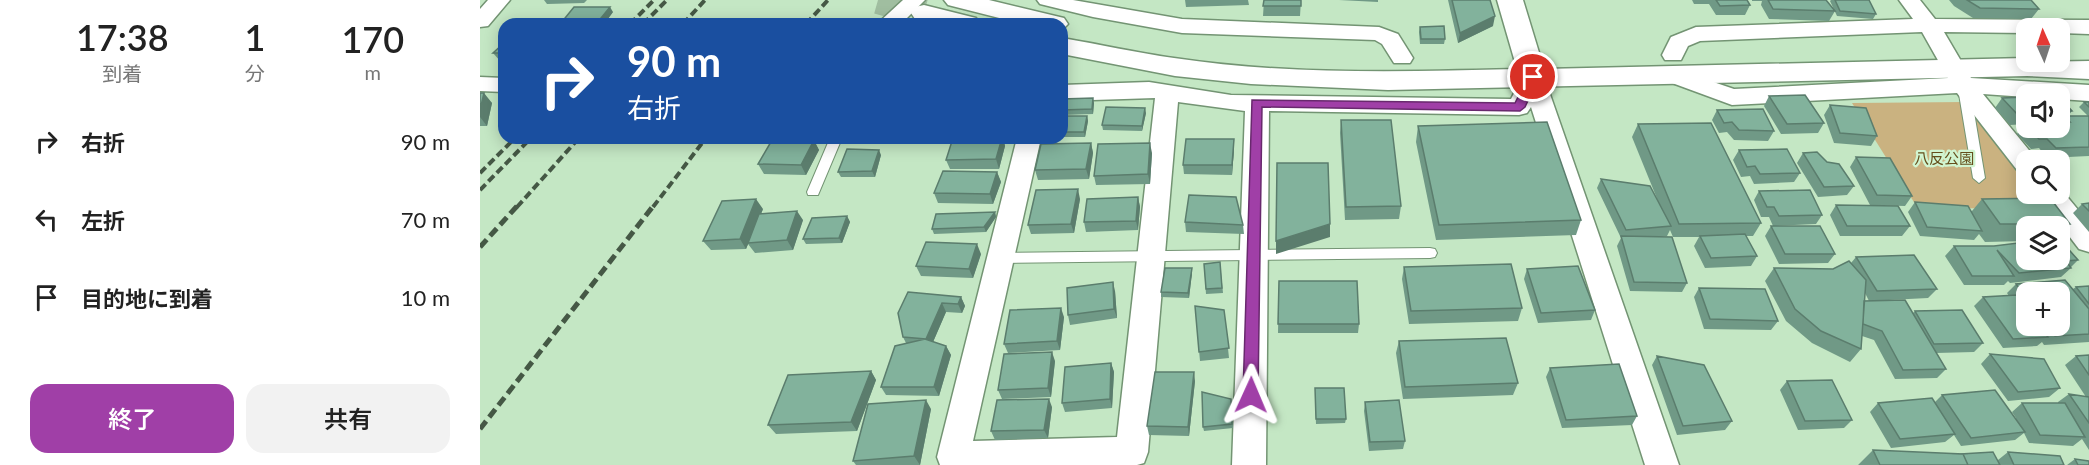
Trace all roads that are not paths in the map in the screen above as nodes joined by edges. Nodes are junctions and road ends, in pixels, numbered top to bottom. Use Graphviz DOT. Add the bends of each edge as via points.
graph roads {
  1 [pos="500,0"];
  2 [pos="957,0"];
  3 [pos="1047,0"];
  4 [pos="1510,0"];
  5 [pos="1909,0"];
  6 [pos="919,7"];
  7 [pos="899,18"];
  8 [pos="950,18"];
  9 [pos="1030,18"];
  10 [pos="480,21"];
  11 [pos="1929,25"];
  12 [pos="1068,27"];
  13 [pos="2089,27"];
  14 [pos="1068,47"];
  15 [pos="2016,52"];
  16 [pos="2070,52"];
  17 [pos="2089,53"];
  18 [pos="1402,58"];
  19 [pos="1673,65"];
  20 [pos="1531,67"];
  21 [pos="1953,68"];
  22 [pos="2089,70"];
  23 [pos="480,84"];
  24 [pos="498,85"];
  25 [pos="1068,93"];
  26 [pos="1167,93"];
  27 [pos="2089,93"];
  28 [pos="1257,103"];
  29 [pos="833,144"];
  30 [pos="1028,144"];
  31 [pos="2016,151"];
  32 [pos="1979,178"];
  33 [pos="813,192"];
  34 [pos="2058,204"];
  35 [pos="2089,242"];
  36 [pos="1430,253"];
  37 [pos="1253,255"];
  38 [pos="1150,256"];
  39 [pos="1001,258"];
  40 [pos="1249,465"];
  41 [pos="1662,465"];
  1 -- 10 [label="street"];
  2 -- 9 [label="street"];
  3 -- 18 [label="street" via="1182,26 1379,34 1390,39"];
  4 -- 20 [label="street"];
  5 -- 11 [label="street"];
  6 -- 7 [label="street"];
  6 -- 8 [label="street"];
  11 -- 13 [label="street"];
  11 -- 19 [label="street" via="1696,34 1679,42"];
  11 -- 21 [label="street"];
  12 -- 18 [label="street" via="1123,40 1187,48"];
  14 -- 20 [label="street" via="1164,65 1251,75 1388,81"];
  15 -- 21 [label="street"];
  16 -- 17 [label="street"];
  18 -- 20 [label="street"];
  19 -- 20 [label="street"];
  19 -- 21 [label="street"];
  20 -- 28 [label="street" via="1520,107"];
  20 -- 41 [label="street"];
  21 -- 22 [label="street"];
  21 -- 27 [label="street"];
  21 -- 31 [label="street"];
  21 -- 32 [label="lane"];
  23 -- 24 [label="street"];
  25 -- 26 [label="street"];
  26 -- 28 [label="street"];
  26 -- 38 [label="street"];
  28 -- 37 [label="street"];
  29 -- 33 [label="lane"];
  30 -- 39 [label="street"];
  34 -- 35 [label="street"];
  36 -- 37 [label="lane"];
  37 -- 38 [label="lane"];
  37 -- 40 [label="street"];
  38 -- 39 [label="lane"];
  38 -- 39 [label="street" via="1132,452 953,457"];
}
